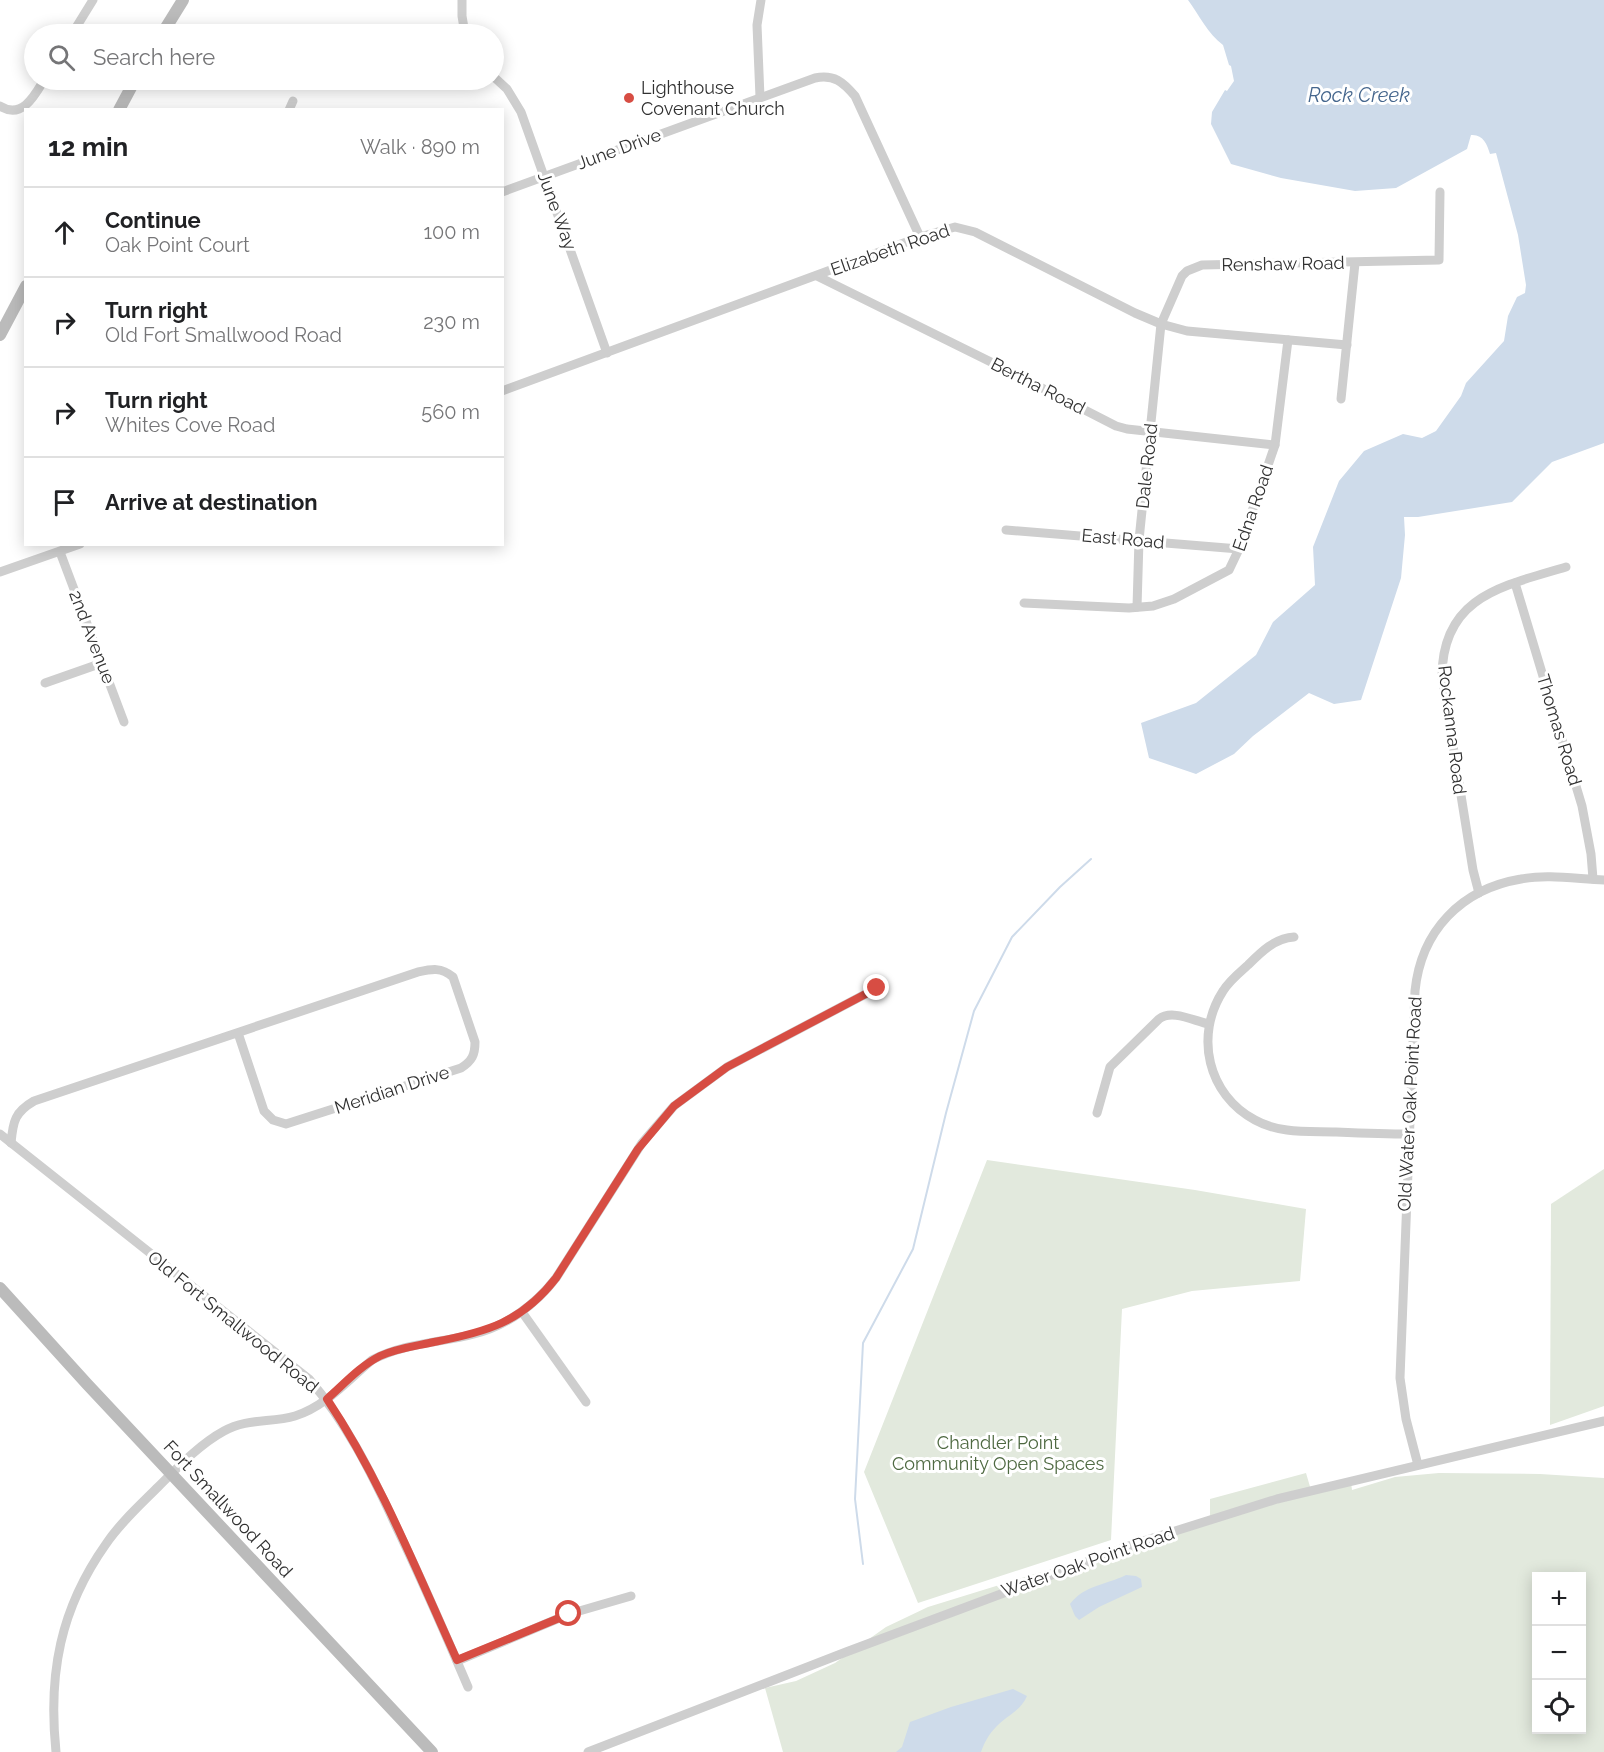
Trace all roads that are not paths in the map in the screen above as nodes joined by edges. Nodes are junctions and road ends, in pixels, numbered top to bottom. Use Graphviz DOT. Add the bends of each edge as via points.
graph roads {
  1 [pos="93,0"];
  2 [pos="183,0"];
  3 [pos="462,0"];
  4 [pos="761,0"];
  5 [pos="78,24"];
  6 [pos="168,24"];
  7 [pos="463,24"];
  8 [pos="504,86"];
  9 [pos="38,90"];
  10 [pos="130,90"];
  11 [pos="760,97"];
  12 [pos="0,106"];
  13 [pos="120,108"];
  14 [pos="544,177"];
  15 [pos="504,191"];
  16 [pos="1440,192"];
  17 [pos="920,237"];
  18 [pos="1355,263"];
  19 [pos="817,276"];
  20 [pos="24,289"];
  21 [pos="5,315"];
  22 [pos="1161,324"];
  23 [pos="0,335"];
  24 [pos="1288,340"];
  25 [pos="1347,345"];
  26 [pos="607,353"];
  27 [pos="504,390"];
  28 [pos="1341,399"];
  29 [pos="1150,431"];
  30 [pos="1275,445"];
  31 [pos="1006,530"];
  32 [pos="1139,540"];
  33 [pos="75,546"];
  34 [pos="1239,549"];
  35 [pos="60,552"];
  36 [pos="1566,567"];
  37 [pos="0,572"];
  38 [pos="1515,583"];
  39 [pos="1024,603"];
  40 [pos="1137,607"];
  41 [pos="102,663"];
  42 [pos="45,683"];
  43 [pos="124,722"];
  44 [pos="1593,879"];
  45 [pos="1604,880"];
  46 [pos="1479,893"];
  47 [pos="1294,937"];
  48 [pos="877,988"];
  49 [pos="1209,1024"];
  50 [pos="238,1033"];
  51 [pos="1097,1113"];
  52 [pos="0,1134"];
  53 [pos="1409,1134"];
  54 [pos="11,1143"];
  55 [pos="0,1288"];
  56 [pos="522,1312"];
  57 [pos="327,1399"];
  58 [pos="586,1402"];
  59 [pos="1604,1420"];
  60 [pos="1418,1465"];
  61 [pos="171,1474"];
  62 [pos="631,1596"];
  63 [pos="457,1660"];
  64 [pos="468,1687"];
  65 [pos="56,1752"];
  66 [pos="432,1752"];
  67 [pos="588,1752"];
  1 -- 5 [label="street"];
  2 -- 6 [label="main road"];
  3 -- 7 [label="street"];
  4 -- 11 [label="street" via="757,25"];
  8 -- 14 [label="street, June Way" via="521,112"];
  9 -- 12 [label="street" via="26,106 6,110"];
  10 -- 13 [label="main road"];
  11 -- 14 [label="street, June Drive"];
  11 -- 17 [label="street, June Drive" via="815,78 834,77 843,82 855,96"];
  14 -- 15 [label="street, June Drive"];
  14 -- 26 [label="street, June Way"];
  16 -- 18 [label="street, Renshaw Road" via="1439,260"];
  17 -- 19 [label="street, Elizabeth Road"];
  17 -- 22 [label="street, Elizabeth Road" via="963,228"];
  18 -- 22 [label="street, Renshaw Road" via="1202,265 1182,276"];
  18 -- 25 [label="street"];
  19 -- 26 [label="street, Elizabeth Road"];
  19 -- 29 [label="street, Bertha Road" via="1116,426"];
  20 -- 21 [label="main road"];
  21 -- 23 [label="main road"];
  22 -- 24 [label="street, Elizabeth Road" via="1187,331"];
  22 -- 29 [label="street, Dale Road"];
  24 -- 25 [label="street, Elizabeth Road"];
  24 -- 30 [label="street, Edna Road"];
  25 -- 28 [label="street"];
  26 -- 27 [label="street, Elizabeth Road"];
  29 -- 30 [label="street, Bertha Road"];
  29 -- 32 [label="street, Dale Road"];
  30 -- 34 [label="street, Edna Road"];
  31 -- 32 [label="street, East Road"];
  32 -- 34 [label="street, East Road"];
  32 -- 40 [label="street, Dale Road"];
  33 -- 35 [label="street"];
  34 -- 40 [label="street, Edna Road" via="1234,563 1223,575 1166,602"];
  35 -- 37 [label="street"];
  35 -- 41 [label="street, 2nd Avenue"];
  36 -- 38 [label="street, Rockanna Road"];
  38 -- 44 [label="street, Thomas Road" via="1582,806"];
  38 -- 46 [label="street, Rockanna Road" via="1487,593 1468,606 1455,622 1443,653 1445,699"];
  39 -- 40 [label="street, Edna Road"];
  41 -- 42 [label="street"];
  41 -- 43 [label="street, 2nd Avenue"];
  44 -- 45 [label="street, Old Water Oak Point Road"];
  44 -- 46 [label="street, Old Water Oak Point Road" via="1520,879"];
  46 -- 53 [label="street, Old Water Oak Point Road" via="1440,923 1419,969"];
  47 -- 49 [label="street" via="1272,944 1231,981 1218,999"];
  48 -- 56 [label="street" via="727,1067 674,1106 638,1149 556,1278"];
  49 -- 51 [label="street" via="1173,1015 1159,1019 1110,1067"];
  49 -- 53 [label="street" via="1208,1051 1213,1075 1234,1105 1256,1121 1296,1131"];
  50 -- 50 [label="street, Meridian Drive" via="437,969 453,977 475,1052 460,1068 286,1124 273,1120 264,1111"];
  50 -- 54 [label="street, Meridian Drive" via="34,1101 15,1118"];
  52 -- 54 [label="street, Old Fort Smallwood Road"];
  53 -- 60 [label="street, Old Water Oak Point Road" via="1400,1378"];
  54 -- 57 [label="street, Old Fort Smallwood Road" via="309,1379"];
  55 -- 61 [label="main road, Fort Smallwood Road"];
  56 -- 57 [label="street" via="475,1334 382,1355"];
  56 -- 58 [label="street"];
  57 -- 61 [label="street" via="297,1416 246,1422 226,1429"];
  57 -- 63 [label="street, Old Fort Smallwood Road" via="374,1480"];
  59 -- 60 [label="street, Water Oak Point Road"];
  60 -- 67 [label="street, Water Oak Point Road" via="1252,1506 1137,1543"];
  61 -- 65 [label="street" via="106,1543 71,1607 53,1680"];
  61 -- 66 [label="main road, Fort Smallwood Road"];
  62 -- 63 [label="street" via="569,1614"];
  63 -- 64 [label="street, Old Fort Smallwood Road"];
}
